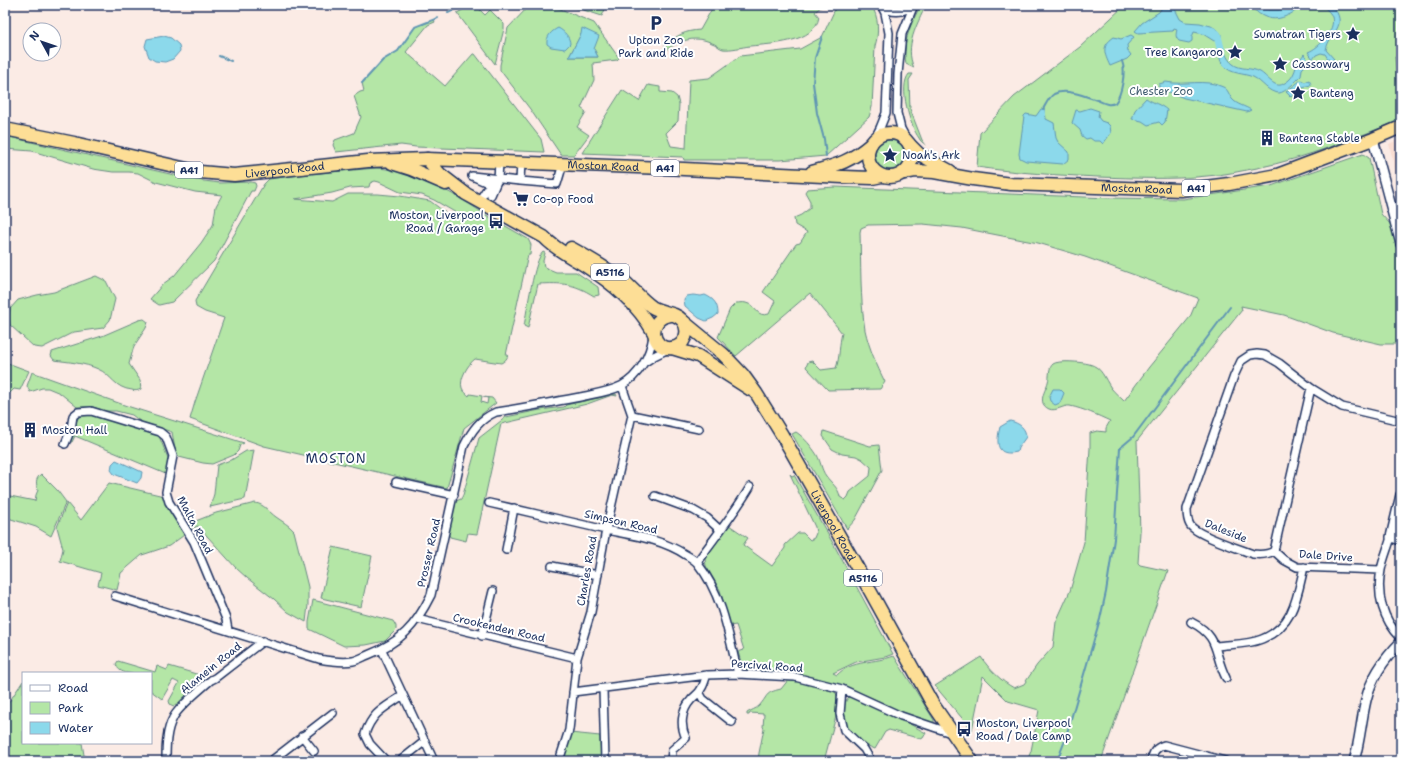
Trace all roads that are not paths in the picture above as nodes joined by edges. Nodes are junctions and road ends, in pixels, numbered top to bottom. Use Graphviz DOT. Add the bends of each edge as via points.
graph roads {
  1 [pos="881,5"];
  2 [pos="913,5"];
  3 [pos="1401,127"];
  4 [pos="5,129"];
  5 [pos="1374,139"];
  6 [pos="873,142"];
  7 [pos="908,142"];
  8 [pos="427,159"];
  9 [pos="376,160"];
  10 [pos="499,162"];
  11 [pos="521,162"];
  12 [pos="562,164"];
  13 [pos="904,173"];
  14 [pos="803,175"];
  15 [pos="882,176"];
  16 [pos="960,176"];
  17 [pos="498,179"];
  18 [pos="520,181"];
  19 [pos="466,194"];
  20 [pos="491,195"];
  21 [pos="479,201"];
  22 [pos="544,237"];
  23 [pos="1401,244"];
  24 [pos="671,315"];
  25 [pos="684,322"];
  26 [pos="654,333"];
  27 [pos="672,348"];
  28 [pos="645,362"];
  29 [pos="622,386"];
  30 [pos="1311,388"];
  31 [pos="756,393"];
  32 [pos="632,415"];
  33 [pos="1401,421"];
  34 [pos="699,429"];
  35 [pos="65,444"];
  36 [pos="396,482"];
  37 [pos="750,487"];
  38 [pos="454,495"];
  39 [pos="1401,495"];
  40 [pos="655,496"];
  41 [pos="489,502"];
  42 [pos="514,508"];
  43 [pos="606,530"];
  44 [pos="720,530"];
  45 [pos="1391,537"];
  46 [pos="1401,540"];
  47 [pos="506,550"];
  48 [pos="1274,551"];
  49 [pos="697,562"];
  50 [pos="552,566"];
  51 [pos="1304,567"];
  52 [pos="1381,570"];
  53 [pos="598,575"];
  54 [pos="493,591"];
  55 [pos="115,596"];
  56 [pos="417,619"];
  57 [pos="1191,622"];
  58 [pos="228,630"];
  59 [pos="482,636"];
  60 [pos="1401,638"];
  61 [pos="263,641"];
  62 [pos="1401,642"];
  63 [pos="1216,646"];
  64 [pos="382,650"];
  65 [pos="576,658"];
  66 [pos="707,674"];
  67 [pos="738,674"];
  68 [pos="1226,678"];
  69 [pos="603,689"];
  70 [pos="842,689"];
  71 [pos="573,692"];
  72 [pos="699,692"];
  73 [pos="403,695"];
  74 [pos="333,713"];
  75 [pos="732,722"];
  76 [pos="682,731"];
  77 [pos="692,732"];
  78 [pos="951,732"];
  79 [pos="302,736"];
  80 [pos="425,741"];
  81 [pos="314,751"];
  82 [pos="166,761"];
  83 [pos="271,761"];
  84 [pos="386,761"];
  85 [pos="400,761"];
  86 [pos="434,761"];
  87 [pos="559,761"];
  88 [pos="605,761"];
  89 [pos="671,761"];
  90 [pos="871,761"];
  91 [pos="972,761"];
  92 [pos="1151,761"];
  93 [pos="1225,761"];
  94 [pos="1354,761"];
  1 -- 2 [label="street" via="895,12 904,11"];
  1 -- 6 [label="street" via="889,33 886,113"];
  2 -- 7 [label="street" via="902,34 898,74 897,113"];
  3 -- 5 [label="highway, Moston Road / A41"];
  4 -- 9 [label="highway, Liverpool Road / A41" via="200,172 234,175"];
  5 -- 16 [label="highway, Moston Road / A41" via="1277,175 1180,190 1011,184"];
  5 -- 23 [label="street"];
  6 -- 7 [label="highway" via="880,136 892,133 900,135"];
  6 -- 14 [label="highway, Moston Road / A41" via="842,164"];
  6 -- 15 [label="highway" via="868,153 870,164"];
  7 -- 13 [label="highway" via="912,160"];
  7 -- 16 [label="highway, Moston Road / A41" via="919,154"];
  8 -- 9 [label="highway, Liverpool Road / A41"];
  8 -- 10 [label="highway, Moston Road / A41"];
  8 -- 19 [label="highway, A5116" via="440,174"];
  9 -- 19 [label="highway" via="411,169"];
  10 -- 11 [label="highway, Moston Road / A41"];
  10 -- 17 [label="street"];
  11 -- 12 [label="highway, Moston Road / A41"];
  11 -- 18 [label="street"];
  12 -- 14 [label="highway, Moston Road / A41"];
  12 -- 18 [label="street" via="557,184"];
  13 -- 15 [label="highway" via="893,177"];
  13 -- 16 [label="highway, Moston Road / A41" via="925,171"];
  14 -- 15 [label="highway, Moston Road / A41" via="872,178"];
  17 -- 18 [label="street"];
  17 -- 20 [label="street"];
  17 -- 21 [label="street" via="472,176 490,184"];
  19 -- 21 [label="highway, A5116"];
  21 -- 22 [label="highway, A5116"];
  22 -- 24 [label="highway, A5116" via="556,240 596,262 651,306"];
  22 -- 26 [label="highway, A5116" via="553,247 591,270 624,295"];
  24 -- 25 [label="highway, A5116"];
  24 -- 26 [label="highway" via="661,318 654,327"];
  25 -- 27 [label="highway" via="686,338"];
  25 -- 31 [label="highway, Liverpool Road / A5116" via="723,354"];
  26 -- 27 [label="highway, A5116" via="658,342"];
  26 -- 28 [label="street, Prosser Road"];
  27 -- 28 [label="street, Prosser Road"];
  27 -- 31 [label="highway, Liverpool Road / A5116" via="698,356"];
  28 -- 29 [label="street, Prosser Road"];
  29 -- 32 [label="street"];
  29 -- 38 [label="street, Prosser Road" via="603,392 496,412 486,417 474,429 464,446"];
  30 -- 33 [label="street, Daleside" via="1342,407"];
  30 -- 48 [label="street"];
  30 -- 48 [label="street, Daleside" via="1279,362 1265,355 1250,355 1241,361 1187,509 1190,525 1206,535 1253,554 1268,554"];
  31 -- 78 [label="highway, Liverpool Road / A5116" via="854,560 932,703"];
  32 -- 34 [label="street"];
  32 -- 43 [label="street, Charles Road"];
  35 -- 58 [label="street, Malta Road" via="73,416 78,412 91,411 160,432 166,437 173,456 166,492 169,502 194,542 226,619"];
  36 -- 38 [label="street"];
  37 -- 44 [label="street" via="736,511"];
  38 -- 56 [label="street, Prosser Road" via="431,595"];
  39 -- 45 [label="street"];
  40 -- 44 [label="street" via="692,510 707,518"];
  41 -- 42 [label="street, Simpson Road"];
  42 -- 43 [label="street, Simpson Road"];
  42 -- 47 [label="street"];
  43 -- 49 [label="street, Simpson Road" via="647,537 674,547"];
  43 -- 53 [label="street, Charles Road"];
  44 -- 49 [label="street"];
  45 -- 46 [label="street"];
  45 -- 52 [label="street"];
  48 -- 51 [label="street, Dale Drive" via="1297,567"];
  49 -- 67 [label="street, Simpson Road" via="711,584 720,606"];
  50 -- 53 [label="street"];
  51 -- 52 [label="street, Dale Drive"];
  51 -- 63 [label="street" via="1296,602 1280,628 1262,639"];
  52 -- 60 [label="street" via="1381,603 1386,617"];
  53 -- 65 [label="street, Charles Road" via="591,612"];
  54 -- 59 [label="street"];
  55 -- 58 [label="street, Prosser Road"];
  56 -- 59 [label="street, Crookenden Road"];
  56 -- 64 [label="street, Prosser Road" via="410,629"];
  57 -- 63 [label="street" via="1201,627"];
  58 -- 61 [label="street, Prosser Road"];
  59 -- 65 [label="street, Crookenden Road"];
  61 -- 64 [label="street, Prosser Road" via="319,659 337,662 354,661"];
  61 -- 82 [label="street, Alamein Road" via="211,680 173,717 167,735"];
  62 -- 94 [label="street" via="1382,664 1369,689"];
  63 -- 68 [label="street"];
  64 -- 73 [label="street"];
  65 -- 71 [label="street, Charles Road"];
  66 -- 67 [label="street, Percival Road"];
  66 -- 69 [label="street, Percival Road"];
  66 -- 72 [label="street"];
  67 -- 70 [label="street, Percival Road" via="795,677"];
  69 -- 71 [label="street, Percival Road"];
  69 -- 88 [label="street"];
  70 -- 78 [label="street, Percival Road" via="901,716"];
  70 -- 90 [label="street" via="840,714 844,730 864,749"];
  71 -- 87 [label="street, Charles Road" via="569,730"];
  72 -- 75 [label="street" via="703,700"];
  72 -- 76 [label="street" via="685,710"];
  73 -- 80 [label="street"];
  73 -- 84 [label="street" via="375,714 365,734 370,744"];
  74 -- 79 [label="street"];
  76 -- 77 [label="street"];
  76 -- 89 [label="street" via="686,738 672,750"];
  78 -- 91 [label="highway, Liverpool Road / A5116"];
  79 -- 81 [label="street"];
  79 -- 83 [label="street"];
  80 -- 85 [label="street"];
  80 -- 86 [label="street"];
  92 -- 93 [label="street" via="1158,747 1164,745"];
}
